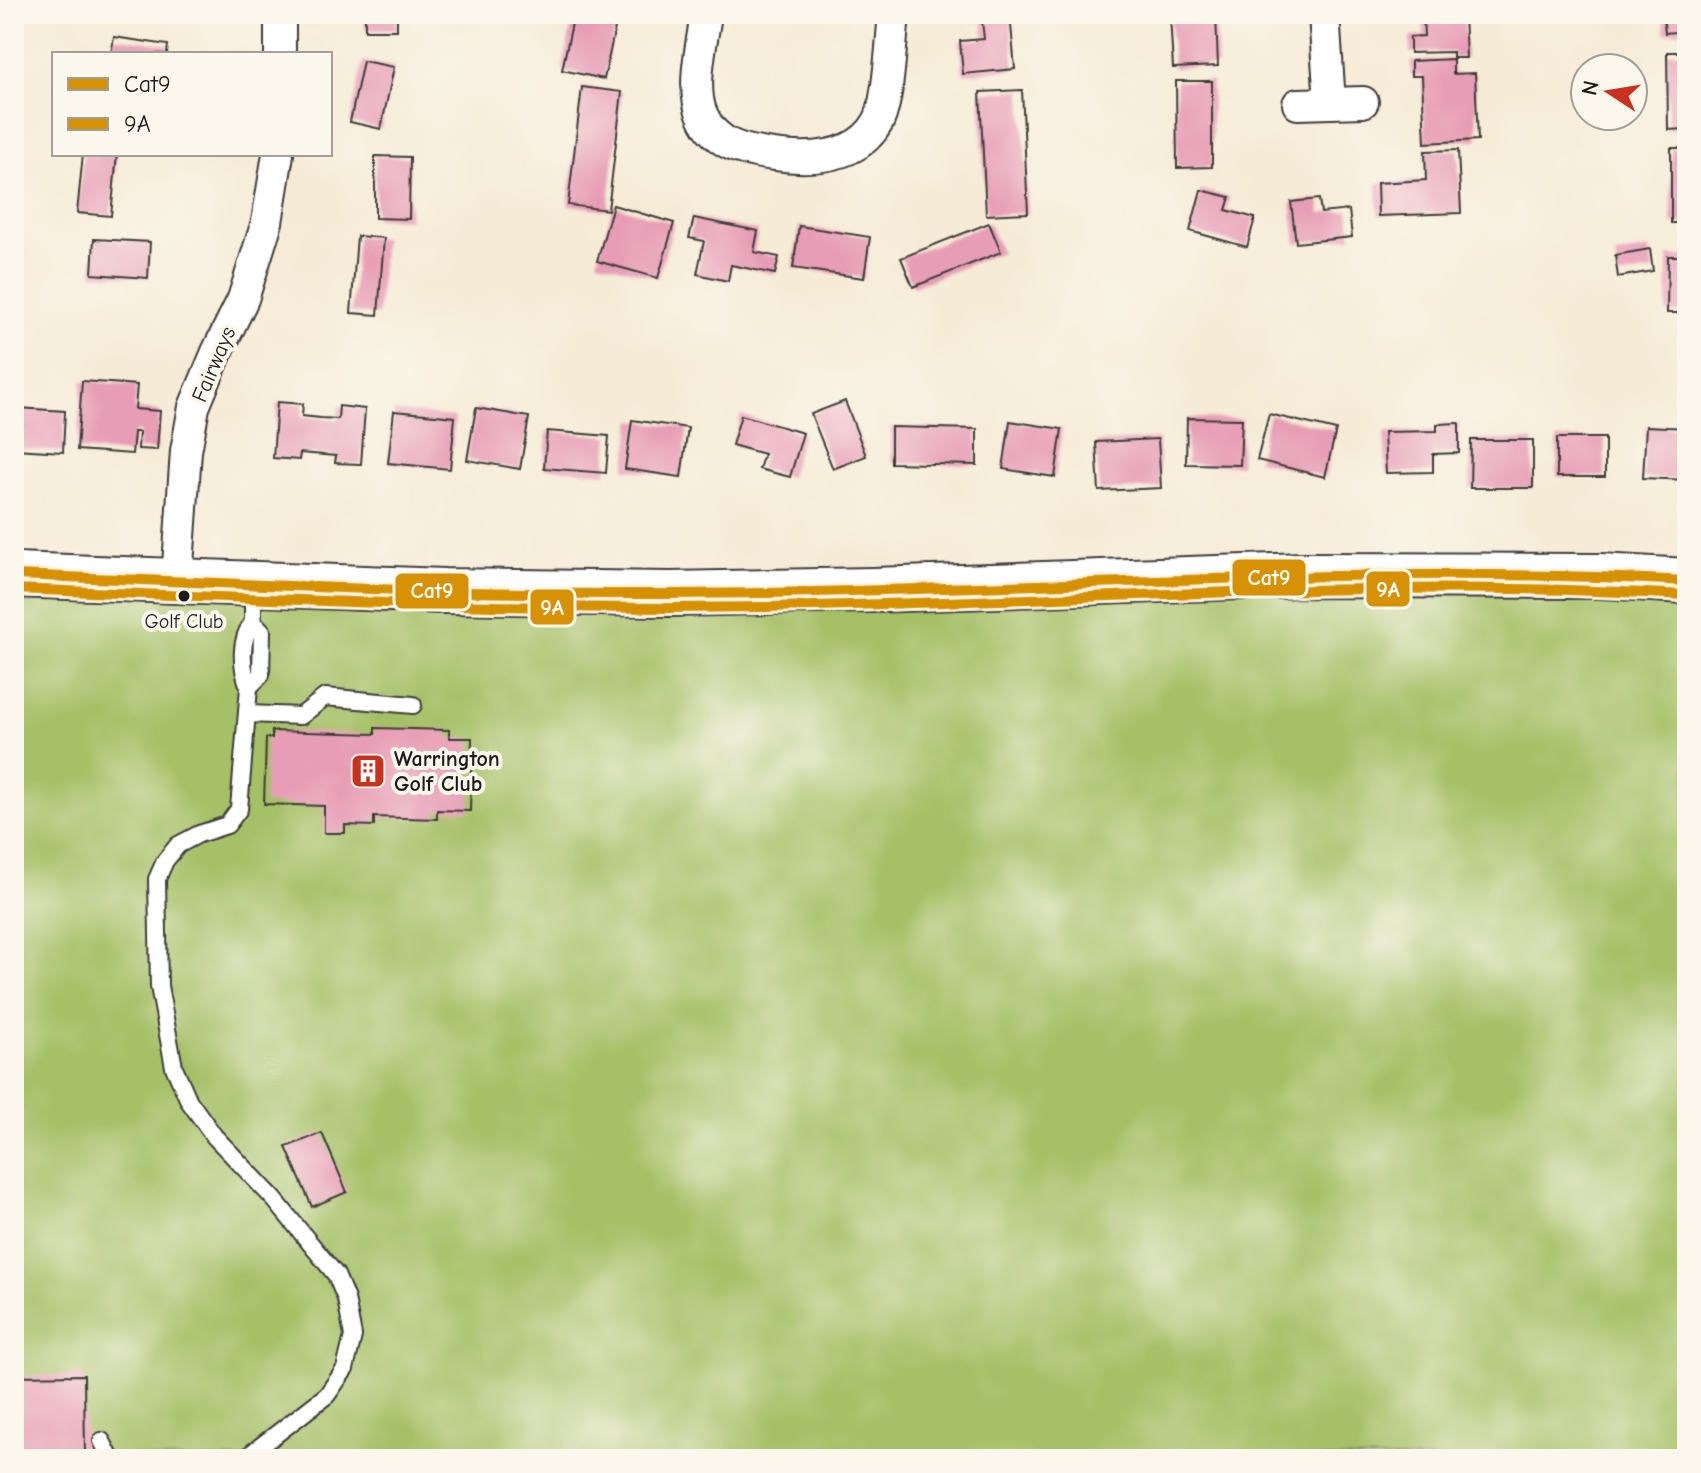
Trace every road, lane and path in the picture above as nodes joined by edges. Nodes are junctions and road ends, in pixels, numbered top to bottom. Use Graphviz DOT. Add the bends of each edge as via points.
graph roads {
  1 [pos="280,14"];
  2 [pos="706,14"];
  3 [pos="894,14"];
  4 [pos="1324,14"];
  5 [pos="280,52"];
  6 [pos="1363,102"];
  7 [pos="1330,103"];
  8 [pos="1298,104"];
  9 [pos="278,156"];
  10 [pos="14,575"];
  11 [pos="177,580"];
  12 [pos="1687,581"];
  13 [pos="253,603"];
  14 [pos="413,705"];
  15 [pos="247,714"];
  16 [pos="102,1441"];
  17 [pos="111,1459"];
  18 [pos="244,1459"];
  1 -- 5 [label="street"];
  2 -- 3 [label="street" via="698,83 703,118 720,138 743,150 797,158 839,152 875,127 884,103"];
  4 -- 7 [label="street"];
  6 -- 7 [label="street"];
  7 -- 8 [label="street"];
  9 -- 11 [label="street, Fairways" via="267,222 243,299 194,407"];
  10 -- 11 [label="highway"];
  11 -- 13 [label="highway"];
  12 -- 13 [label="highway" via="1305,575 670,594 444,591"];
  13 -- 15 [label="lane" via="242,670 249,687"];
  14 -- 15 [label="lane" via="325,697 301,716"];
  15 -- 18 [label="lane" via="239,809 227,825 178,845 157,879 159,986 174,1067 189,1101 336,1275 353,1336 345,1369 327,1395"];
  16 -- 17 [label="lane"];
}
